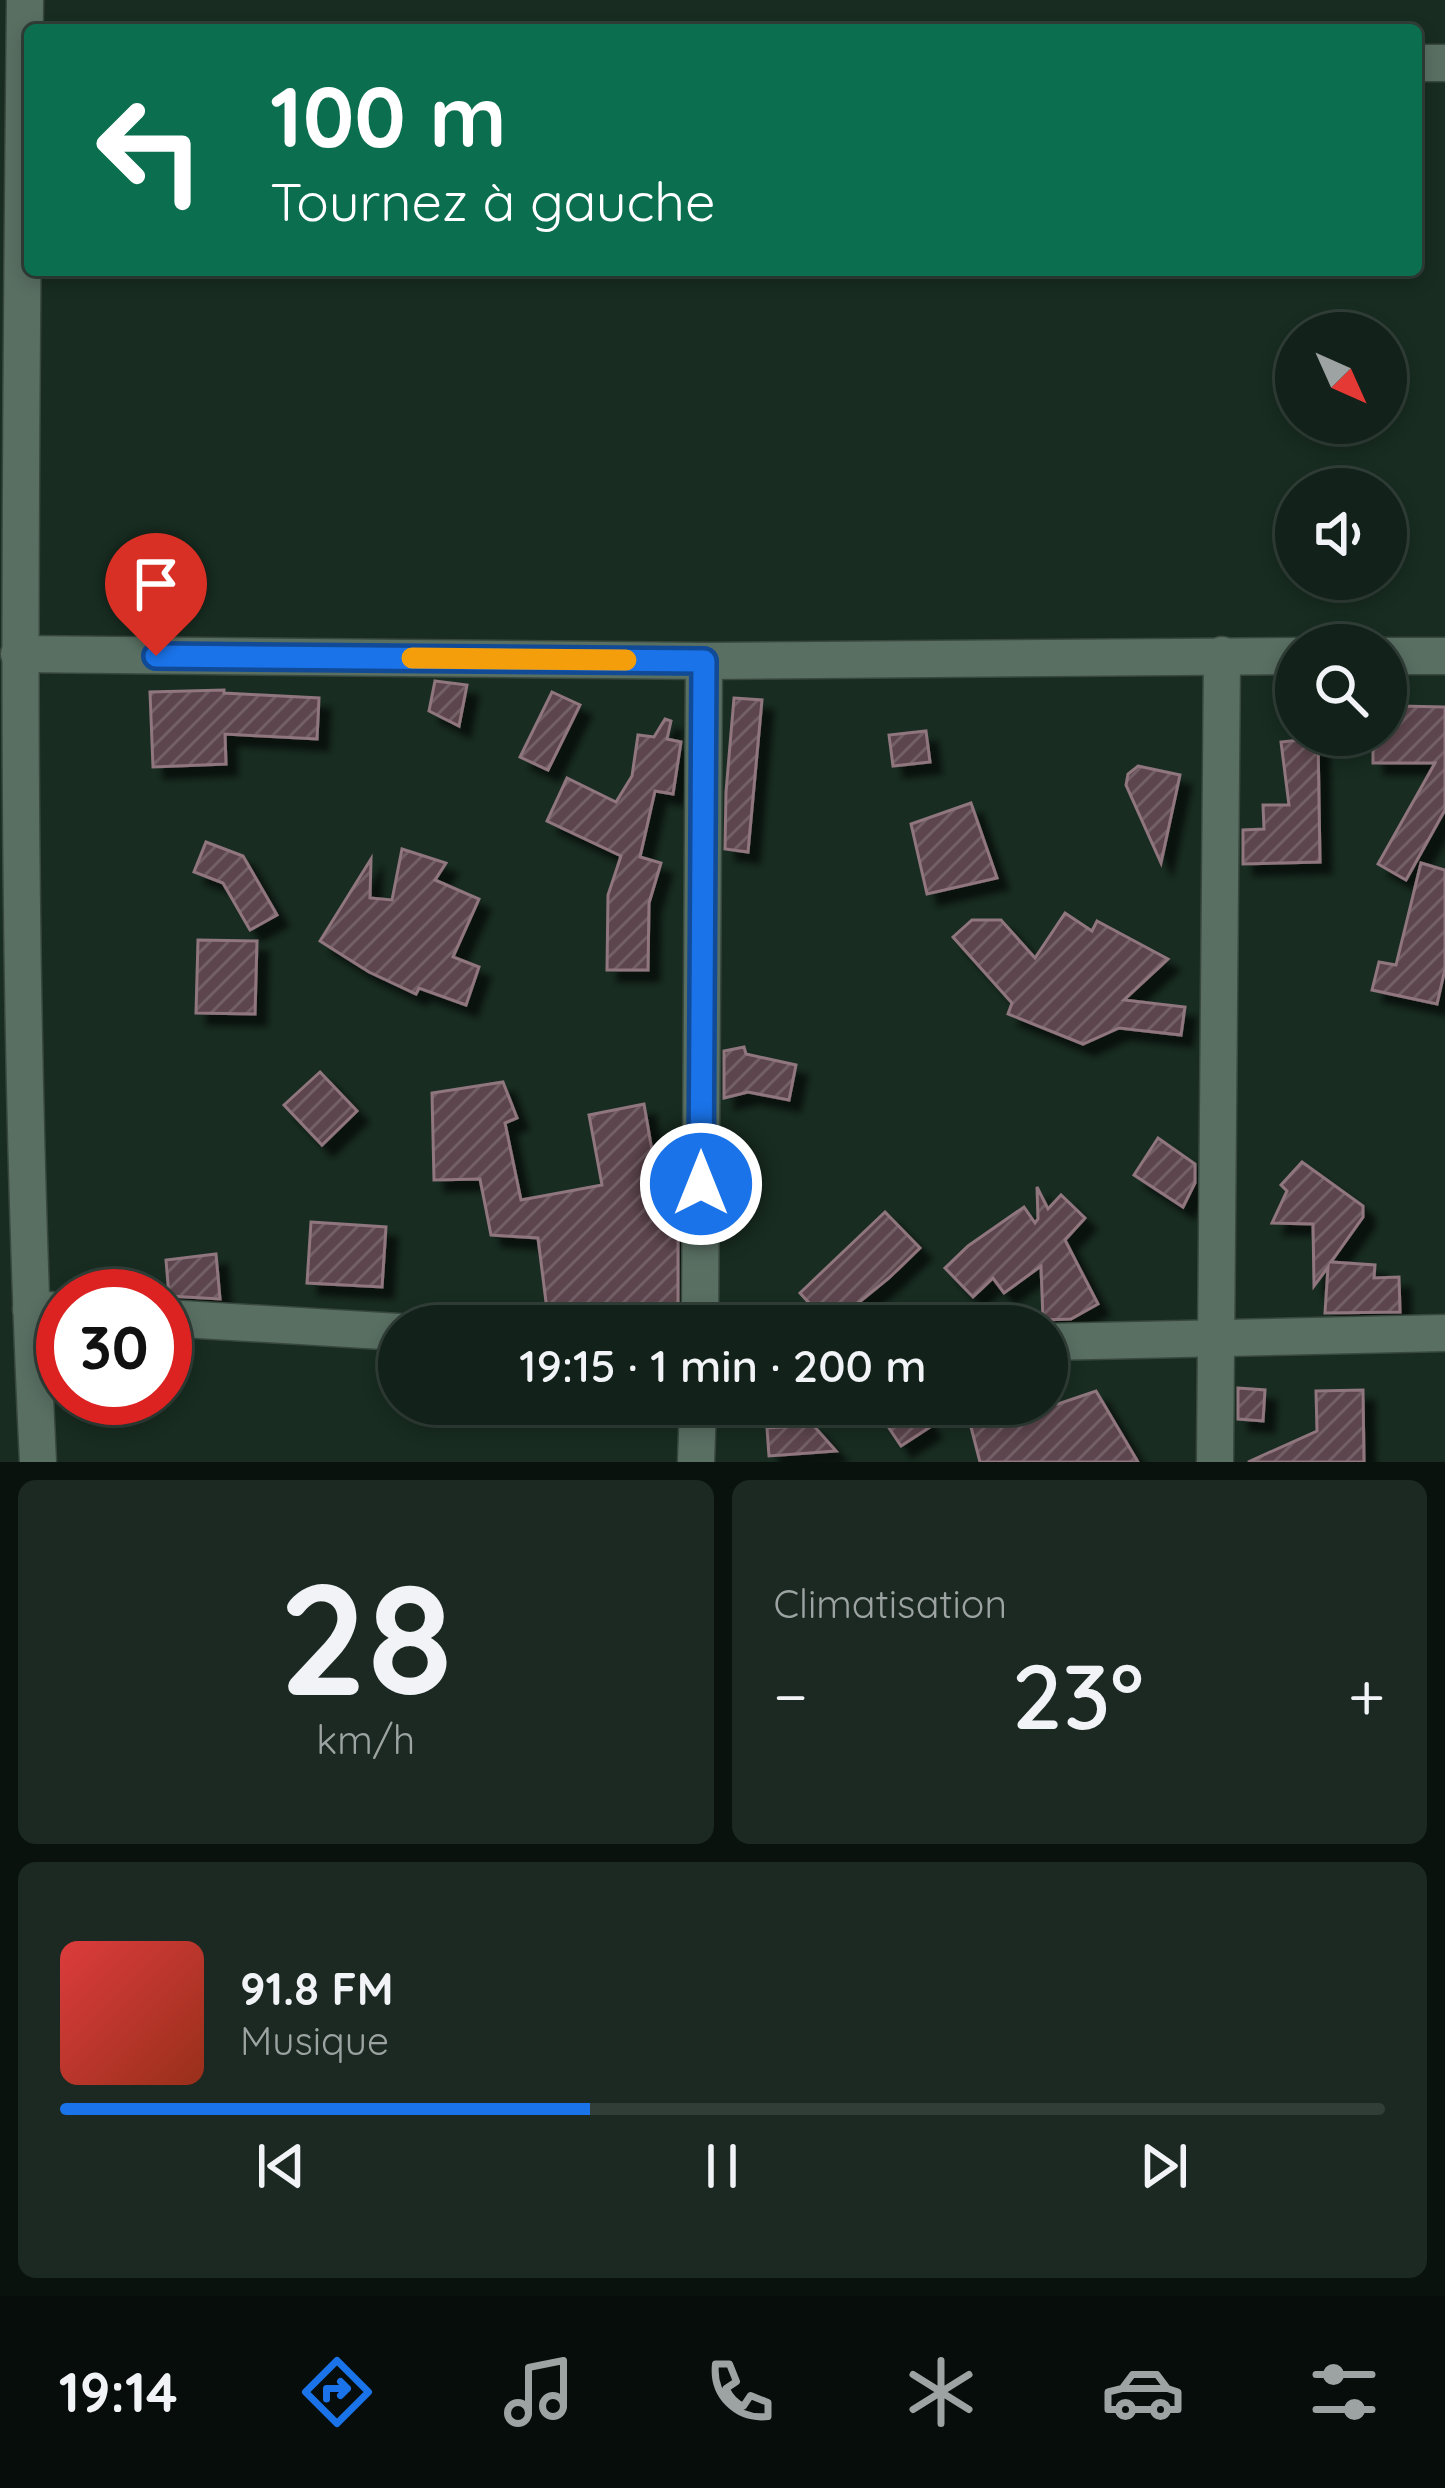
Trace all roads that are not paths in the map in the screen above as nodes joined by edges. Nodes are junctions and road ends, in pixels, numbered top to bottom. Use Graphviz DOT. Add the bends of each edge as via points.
graph roads {
  1 [pos="25,0"];
  2 [pos="18,98"];
  3 [pos="19,654"];
  4 [pos="1222,656"];
  5 [pos="1275,656"];
  6 [pos="1407,656"];
  7 [pos="1445,656"];
  8 [pos="704,661"];
  9 [pos="42,1269"];
  10 [pos="700,1305"];
  11 [pos="192,1320"];
  12 [pos="378,1331"];
  13 [pos="1445,1333"];
  14 [pos="1214,1338"];
  15 [pos="1068,1341"];
  16 [pos="40,1425"];
  17 [pos="697,1425"];
  18 [pos="38,1462"];
  19 [pos="696,1462"];
  20 [pos="1215,1462"];
  1 -- 2 [label="street"];
  2 -- 3 [label="street"];
  3 -- 8 [label="street"];
  3 -- 9 [label="street" via="25,1121"];
  4 -- 5 [label="street"];
  4 -- 8 [label="street"];
  4 -- 14 [label="street"];
  6 -- 7 [label="street"];
  8 -- 10 [label="street"];
  11 -- 12 [label="street"];
  13 -- 14 [label="street"];
  14 -- 15 [label="street"];
  14 -- 20 [label="street"];
  16 -- 18 [label="street"];
  17 -- 19 [label="street"];
}
